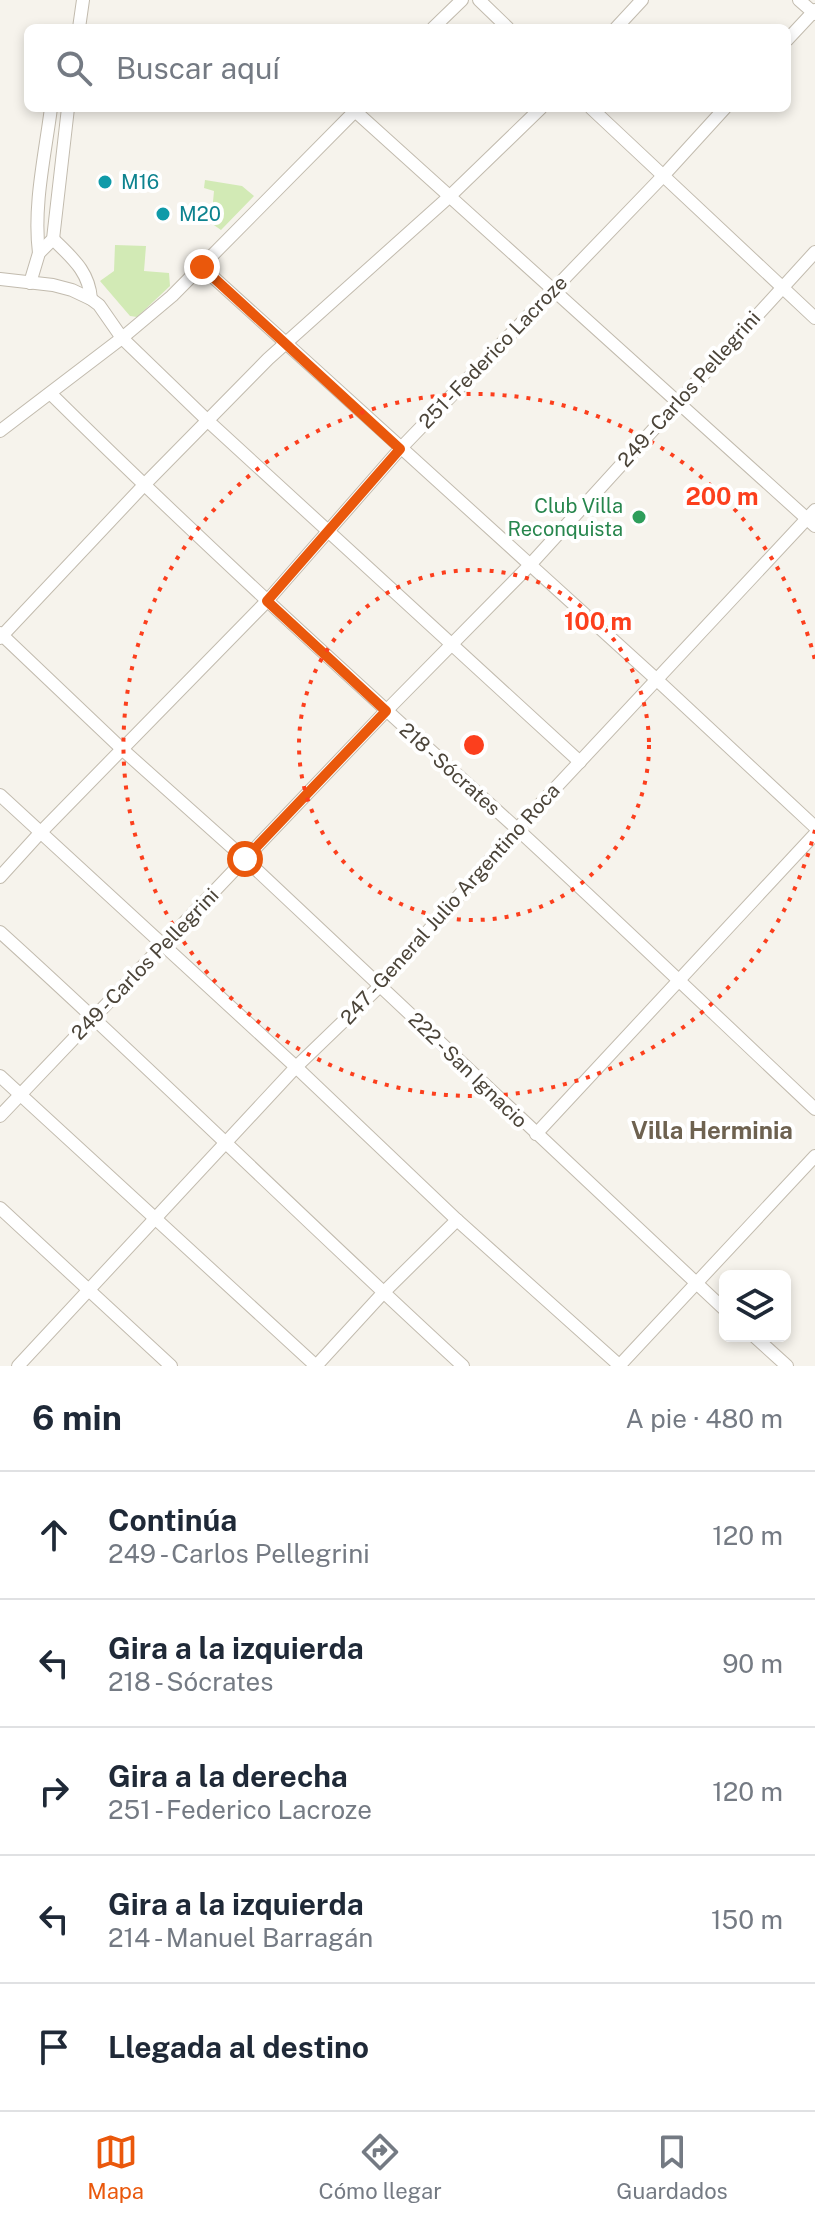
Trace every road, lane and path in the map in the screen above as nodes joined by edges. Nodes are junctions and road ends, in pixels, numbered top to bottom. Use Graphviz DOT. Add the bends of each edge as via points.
graph roads {
  1 [pos="83,0"];
  2 [pos="462,0"];
  3 [pos="479,0"];
  4 [pos="642,0"];
  5 [pos="799,0"];
  6 [pos="814,12"];
  7 [pos="80,24"];
  8 [pos="437,24"];
  9 [pos="504,24"];
  10 [pos="620,24"];
  11 [pos="791,36"];
  12 [pos="50,112"];
  13 [pos="68,112"];
  14 [pos="354,112"];
  15 [pos="358,112"];
  16 [pos="537,112"];
  17 [pos="595,112"];
  18 [pos="721,112"];
  19 [pos="663,176"];
  20 [pos="450,196"];
  21 [pos="53,239"];
  22 [pos="815,252"];
  23 [pos="39,253"];
  24 [pos="202,267"];
  25 [pos="0,279"];
  26 [pos="30,283"];
  27 [pos="782,286"];
  28 [pos="554,289"];
  29 [pos="91,299"];
  30 [pos="815,318"];
  31 [pos="122,338"];
  32 [pos="286,344"];
  33 [pos="51,394"];
  34 [pos="677,402"];
  35 [pos="208,421"];
  36 [pos="0,431"];
  37 [pos="400,449"];
  38 [pos="144,485"];
  39 [pos="812,518"];
  40 [pos="328,531"];
  41 [pos="529,566"];
  42 [pos="267,601"];
  43 [pos="1,635"];
  44 [pos="452,644"];
  45 [pos="656,679"];
  46 [pos="386,711"];
  47 [pos="123,750"];
  48 [pos="580,762"];
  49 [pos="0,795"];
  50 [pos="815,827"];
  51 [pos="517,829"];
  52 [pos="40,833"];
  53 [pos="815,834"];
  54 [pos="245,859"];
  55 [pos="0,877"];
  56 [pos="0,932"];
  57 [pos="164,945"];
  58 [pos="679,980"];
  59 [pos="380,986"];
  60 [pos="94,1018"];
  61 [pos="296,1067"];
  62 [pos="0,1076"];
  63 [pos="21,1095"];
  64 [pos="815,1109"];
  65 [pos="0,1116"];
  66 [pos="536,1134"];
  67 [pos="225,1143"];
  68 [pos="815,1156"];
  69 [pos="0,1208"];
  70 [pos="156,1218"];
  71 [pos="457,1220"];
  72 [pos="697,1284"];
  73 [pos="90,1291"];
  74 [pos="383,1293"];
  75 [pos="719,1304"];
  76 [pos="761,1342"];
  77 [pos="18,1366"];
  78 [pos="171,1366"];
  79 [pos="316,1366"];
  80 [pos="463,1366"];
  81 [pos="620,1366"];
  82 [pos="787,1366"];
  1 -- 7 [label="street"];
  2 -- 8 [label="street"];
  3 -- 9 [label="street"];
  4 -- 10 [label="street"];
  5 -- 6 [label="street"];
  6 -- 11 [label="street"];
  12 -- 23 [label="street" via="37,215"];
  13 -- 21 [label="street"];
  14 -- 24 [label="street"];
  15 -- 20 [label="street"];
  16 -- 20 [label="street"];
  17 -- 19 [label="street"];
  18 -- 19 [label="street, 251 - Federico Lacroze"];
  19 -- 27 [label="street"];
  19 -- 28 [label="street, 251 - Federico Lacroze"];
  20 -- 28 [label="street"];
  20 -- 32 [label="street"];
  21 -- 23 [label="street"];
  21 -- 29 [label="street" via="90,282"];
  22 -- 27 [label="street, 249 - Carlos Pellegrini"];
  23 -- 26 [label="street"];
  24 -- 31 [label="street"];
  24 -- 32 [label="street"];
  25 -- 26 [label="street"];
  26 -- 29 [label="street"];
  27 -- 30 [label="street"];
  27 -- 34 [label="street, 249 - Carlos Pellegrini"];
  28 -- 34 [label="street"];
  28 -- 37 [label="street, 251 - Federico Lacroze"];
  29 -- 31 [label="street"];
  31 -- 33 [label="street"];
  31 -- 35 [label="street"];
  32 -- 35 [label="street"];
  32 -- 37 [label="street"];
  33 -- 36 [label="street"];
  33 -- 38 [label="street, 218 - Sócrates"];
  34 -- 39 [label="street"];
  34 -- 41 [label="street, 249 - Carlos Pellegrini"];
  35 -- 38 [label="street"];
  35 -- 40 [label="street"];
  37 -- 40 [label="street, 251 - Federico Lacroze"];
  37 -- 41 [label="street"];
  38 -- 42 [label="street, 218 - Sócrates"];
  38 -- 43 [label="street"];
  39 -- 45 [label="street, 247 - General Julio Argentino Roca"];
  40 -- 42 [label="street, 251 - Federico Lacroze"];
  40 -- 44 [label="street"];
  41 -- 44 [label="street, 249 - Carlos Pellegrini"];
  41 -- 45 [label="street"];
  42 -- 46 [label="street, 218 - Sócrates"];
  42 -- 47 [label="street, 251 - Federico Lacroze"];
  43 -- 47 [label="street, 222 - San Ignacio"];
  44 -- 46 [label="street, 249 - Carlos Pellegrini"];
  44 -- 48 [label="street"];
  45 -- 48 [label="street, 247 - General Julio Argentino Roca"];
  45 -- 50 [label="street"];
  46 -- 51 [label="street, 218 - Sócrates"];
  46 -- 54 [label="street, 249 - Carlos Pellegrini"];
  47 -- 52 [label="street, 251 - Federico Lacroze"];
  47 -- 54 [label="street, 222 - San Ignacio"];
  48 -- 51 [label="street, 247 - General Julio Argentino Roca"];
  49 -- 52 [label="street"];
  51 -- 58 [label="street, 218 - Sócrates"];
  51 -- 59 [label="street, 247 - General Julio Argentino Roca"];
  52 -- 55 [label="street, 251 - Federico Lacroze"];
  52 -- 57 [label="street"];
  53 -- 58 [label="street"];
  54 -- 57 [label="street, 249 - Carlos Pellegrini"];
  54 -- 59 [label="street, 222 - San Ignacio"];
  56 -- 60 [label="street"];
  57 -- 60 [label="street, 249 - Carlos Pellegrini"];
  57 -- 61 [label="street"];
  58 -- 64 [label="street, 218 - Sócrates"];
  58 -- 66 [label="street"];
  59 -- 61 [label="street, 247 - General Julio Argentino Roca"];
  59 -- 66 [label="street, 222 - San Ignacio"];
  60 -- 63 [label="street, 249 - Carlos Pellegrini"];
  60 -- 67 [label="street"];
  61 -- 67 [label="street, 247 - General Julio Argentino Roca"];
  61 -- 71 [label="street"];
  62 -- 63 [label="street"];
  63 -- 65 [label="street, 249 - Carlos Pellegrini"];
  63 -- 70 [label="street"];
  66 -- 72 [label="street, 222 - San Ignacio"];
  67 -- 70 [label="street, 247 - General Julio Argentino Roca"];
  67 -- 74 [label="street"];
  68 -- 72 [label="street"];
  69 -- 73 [label="street"];
  70 -- 73 [label="street, 247 - General Julio Argentino Roca"];
  70 -- 79 [label="street"];
  71 -- 74 [label="street"];
  71 -- 81 [label="street"];
  72 -- 75 [label="street, 222 - San Ignacio"];
  72 -- 81 [label="street"];
  73 -- 77 [label="street, 247 - General Julio Argentino Roca"];
  73 -- 78 [label="street"];
  74 -- 79 [label="street"];
  74 -- 80 [label="street"];
  76 -- 82 [label="street"];
}
